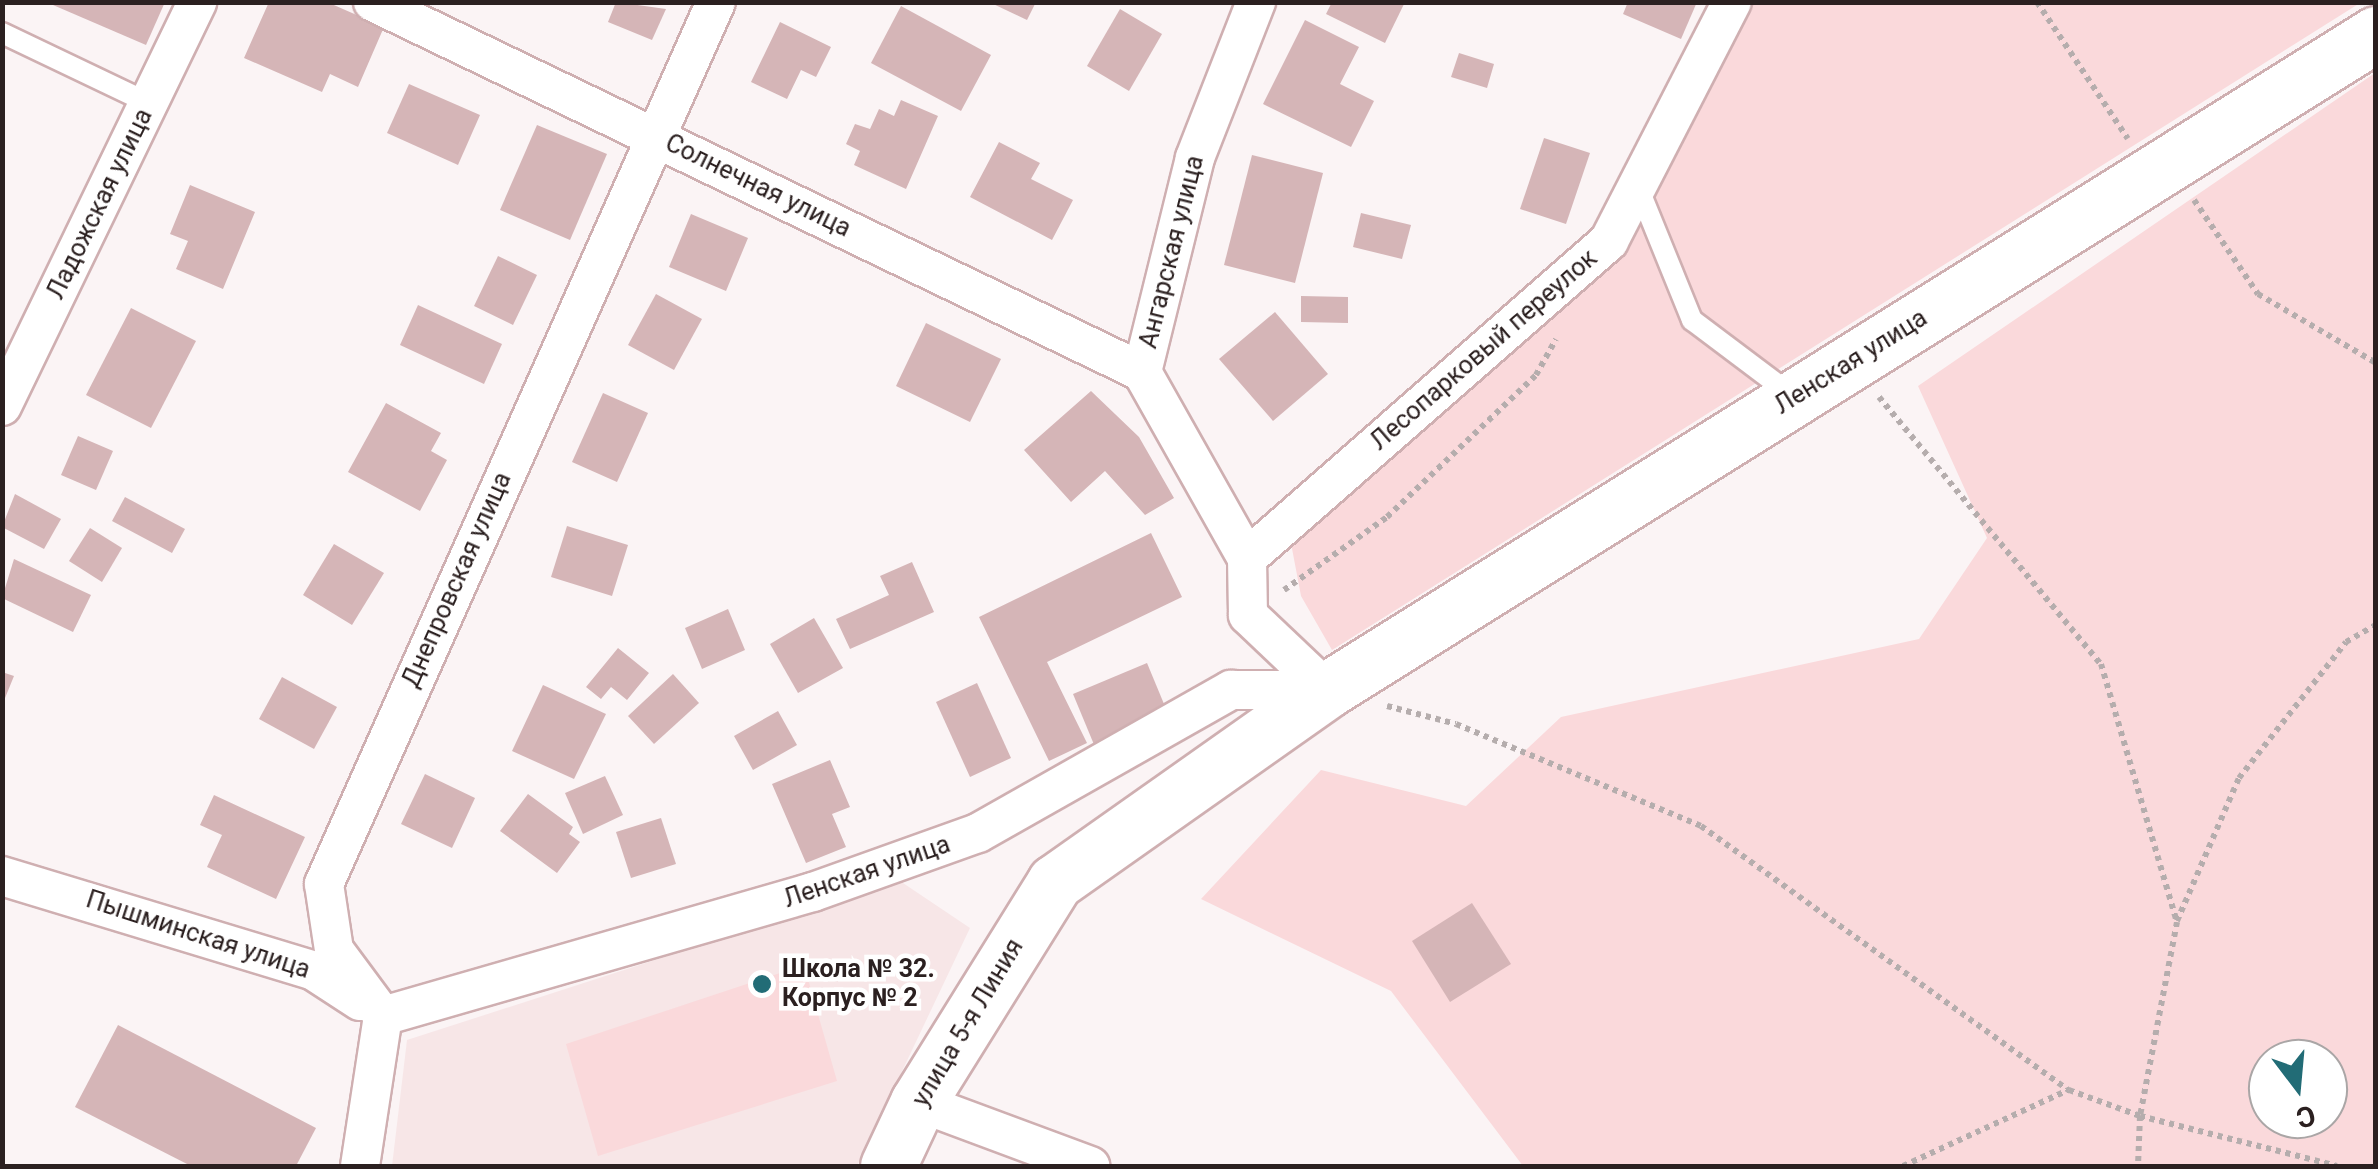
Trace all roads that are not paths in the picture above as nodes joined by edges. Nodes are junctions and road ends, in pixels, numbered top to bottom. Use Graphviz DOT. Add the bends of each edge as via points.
graph roads {
  1 [pos="197,2"];
  2 [pos="372,2"];
  3 [pos="716,2"];
  4 [pos="1256,2"];
  5 [pos="1732,2"];
  6 [pos="2,33"];
  7 [pos="2376,34"];
  8 [pos="148,102"];
  9 [pos="653,136"];
  10 [pos="1638,187"];
  11 [pos="1142,372"];
  12 [pos="1794,398"];
  13 [pos="2,406"];
  14 [pos="1247,558"];
  15 [pos="1327,690"];
  16 [pos="2,876"];
  17 [pos="1055,882"];
  18 [pos="383,1016"];
  19 [pos="918,1102"];
  20 [pos="360,1166"];
  21 [pos="888,1166"];
  22 [pos="1090,1166"];
  1 -- 8 [label="street, Ладожская улица"];
  2 -- 9 [label="street, Солнечная улица"];
  3 -- 9 [label="street, Днепровская улица"];
  4 -- 11 [label="street, Ангарская улица" via="1195,158"];
  5 -- 10 [label="street, Лесопарковый переулок"];
  6 -- 8 [label="lane"];
  7 -- 12 [label="street, Ленская улица"];
  8 -- 13 [label="street, Ладожская улица"];
  9 -- 11 [label="street, Солнечная улица"];
  9 -- 18 [label="street, Днепровская улица" via="324,884 334,950"];
  10 -- 12 [label="lane" via="1692,320"];
  10 -- 14 [label="street, Лесопарковый переулок" via="1610,241"];
  11 -- 14 [label="street, Ангарская улица"];
  12 -- 15 [label="street, Ленская улица"];
  14 -- 15 [label="street, Ангарская улица" via="1248,615"];
  15 -- 17 [label="street, Ленская улица"];
  15 -- 18 [label="street, Ленская улица" via="1231,690 978,834 813,892"];
  16 -- 18 [label="street, Пышминская улица" via="314,970"];
  17 -- 19 [label="street, улица 5-я Линия"];
  18 -- 20 [label="street"];
  19 -- 21 [label="street, улица 5-я Линия"];
  19 -- 22 [label="street"];
}
